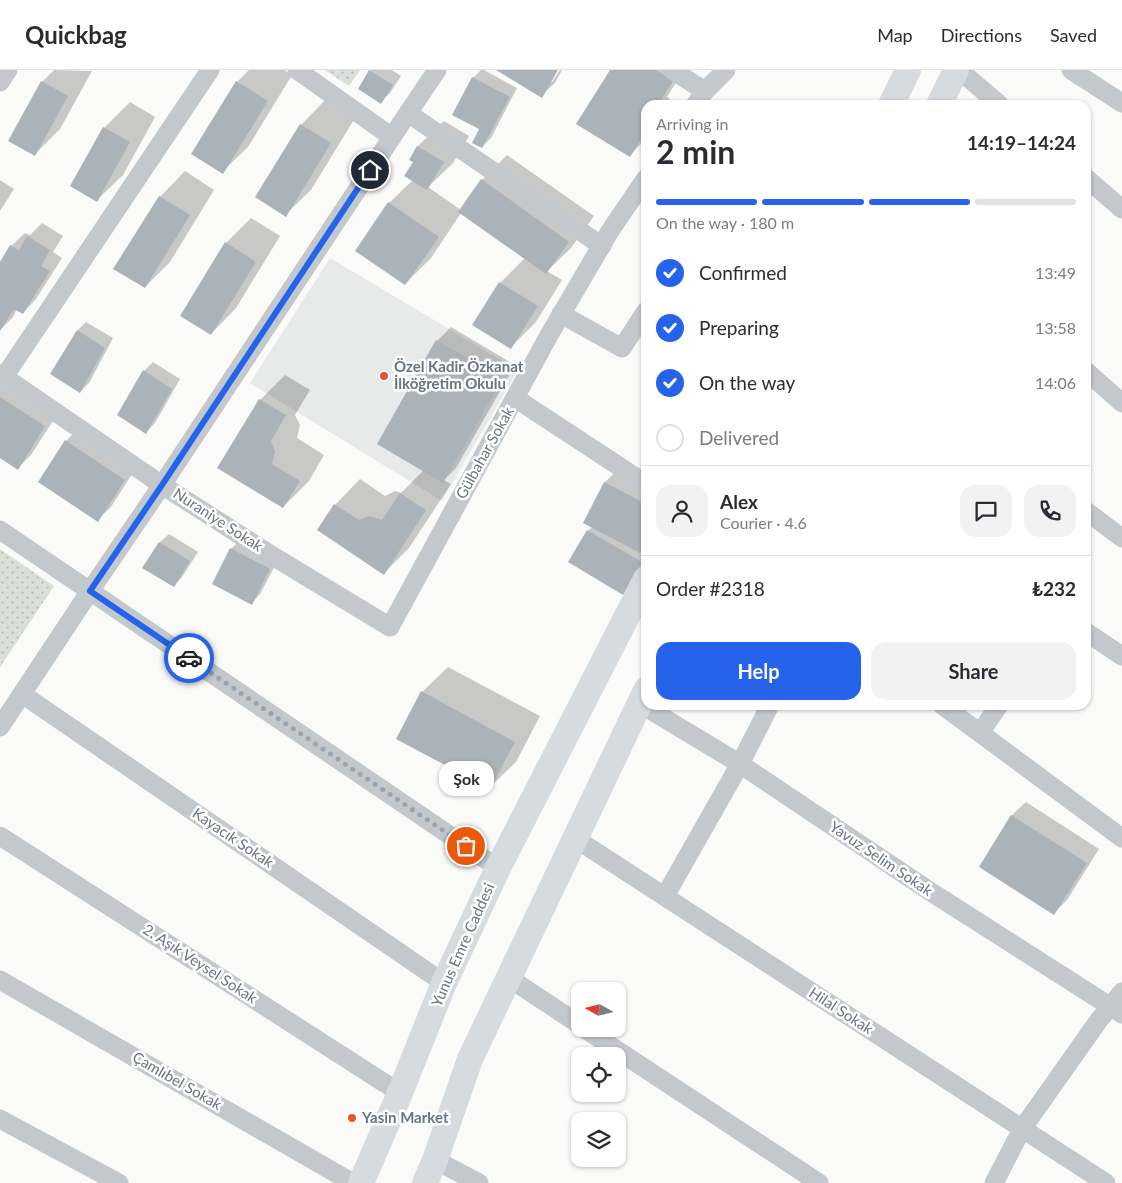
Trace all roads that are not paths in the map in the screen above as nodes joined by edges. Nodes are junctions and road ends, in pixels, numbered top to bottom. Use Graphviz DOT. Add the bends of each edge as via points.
graph roads {
  1 [pos="8,70"];
  2 [pos="210,70"];
  3 [pos="296,70"];
  4 [pos="436,70"];
  5 [pos="672,70"];
  6 [pos="726,70"];
  7 [pos="908,70"];
  8 [pos="957,70"];
  9 [pos="1071,70"];
  10 [pos="0,82"];
  11 [pos="700,98"];
  12 [pos="893,100"];
  13 [pos="942,100"];
  14 [pos="994,100"];
  15 [pos="1122,103"];
  16 [pos="408,113"];
  17 [pos="392,137"];
  18 [pos="1091,183"];
  19 [pos="641,185"];
  20 [pos="1122,209"];
  21 [pos="602,246"];
  22 [pos="561,314"];
  23 [pos="641,319"];
  24 [pos="2,375"];
  25 [pos="1091,375"];
  26 [pos="515,398"];
  27 [pos="1122,403"];
  28 [pos="641,481"];
  29 [pos="162,485"];
  30 [pos="1091,515"];
  31 [pos="0,530"];
  32 [pos="1122,538"];
  33 [pos="641,589"];
  34 [pos="90,591"];
  35 [pos="390,627"];
  36 [pos="1091,635"];
  37 [pos="1122,656"];
  38 [pos="22,694"];
  39 [pos="641,700"];
  40 [pos="663,710"];
  41 [pos="767,710"];
  42 [pos="949,710"];
  43 [pos="996,710"];
  44 [pos="0,727"];
  45 [pos="980,733"];
  46 [pos="740,764"];
  47 [pos="0,836"];
  48 [pos="1122,838"];
  49 [pos="576,839"];
  50 [pos="498,868"];
  51 [pos="665,896"];
  52 [pos="509,978"];
  53 [pos="0,980"];
  54 [pos="444,983"];
  55 [pos="1122,992"];
  56 [pos="1116,1010"];
  57 [pos="571,1019"];
  58 [pos="599,1038"];
  59 [pos="400,1093"];
  60 [pos="0,1119"];
  61 [pos="1022,1129"];
  62 [pos="435,1160"];
  63 [pos="119,1183"];
  64 [pos="354,1183"];
  65 [pos="361,1183"];
  66 [pos="425,1183"];
  67 [pos="479,1183"];
  68 [pos="819,1183"];
  69 [pos="994,1183"];
  70 [pos="1106,1183"];
  1 -- 10 [label="street"];
  2 -- 24 [label="street"];
  3 -- 17 [label="street"];
  4 -- 16 [label="street"];
  5 -- 11 [label="street"];
  6 -- 11 [label="street"];
  7 -- 12 [label="street"];
  8 -- 13 [label="street"];
  8 -- 14 [label="street"];
  9 -- 15 [label="street"];
  16 -- 17 [label="street"];
  16 -- 21 [label="street"];
  17 -- 29 [label="street"];
  18 -- 20 [label="street"];
  19 -- 21 [label="street, Gülbahar Sokak"];
  21 -- 22 [label="street, Gülbahar Sokak"];
  22 -- 23 [label="street" via="622,348"];
  22 -- 26 [label="street, Gülbahar Sokak"];
  24 -- 29 [label="street, Nuraniye Sokak"];
  25 -- 27 [label="street"];
  26 -- 28 [label="street"];
  26 -- 35 [label="street, Gülbahar Sokak"];
  29 -- 34 [label="street"];
  29 -- 35 [label="street, Nuraniye Sokak"];
  30 -- 32 [label="street"];
  31 -- 34 [label="street"];
  33 -- 50 [label="street, Yunus Emre Caddesi"];
  34 -- 38 [label="street"];
  34 -- 50 [label="street"];
  36 -- 37 [label="street"];
  38 -- 44 [label="street"];
  38 -- 54 [label="street, Kayacık Sokak"];
  39 -- 49 [label="street"];
  40 -- 46 [label="street, Yavuz Selim Sokak"];
  41 -- 46 [label="street"];
  42 -- 45 [label="street"];
  43 -- 45 [label="street"];
  45 -- 48 [label="street"];
  46 -- 51 [label="street"];
  46 -- 56 [label="street, Yavuz Selim Sokak" via="931,892"];
  47 -- 59 [label="street, 2. Aşık Veysel Sokak"];
  49 -- 51 [label="street, Hilal Sokak"];
  49 -- 52 [label="street"];
  50 -- 54 [label="street, Yunus Emre Caddesi"];
  51 -- 61 [label="street, Hilal Sokak"];
  52 -- 57 [label="street"];
  52 -- 62 [label="street" via="470,1059"];
  53 -- 64 [label="street, Çamlıbel Sokak"];
  54 -- 59 [label="street, Yunus Emre Caddesi"];
  55 -- 56 [label="street"];
  56 -- 61 [label="street" via="1099,1020"];
  58 -- 68 [label="street"];
  59 -- 65 [label="street, Yunus Emre Caddesi"];
  60 -- 63 [label="street"];
  61 -- 69 [label="street"];
  61 -- 70 [label="street, Hilal Sokak"];
  62 -- 66 [label="street"];
  62 -- 67 [label="street"];
}
